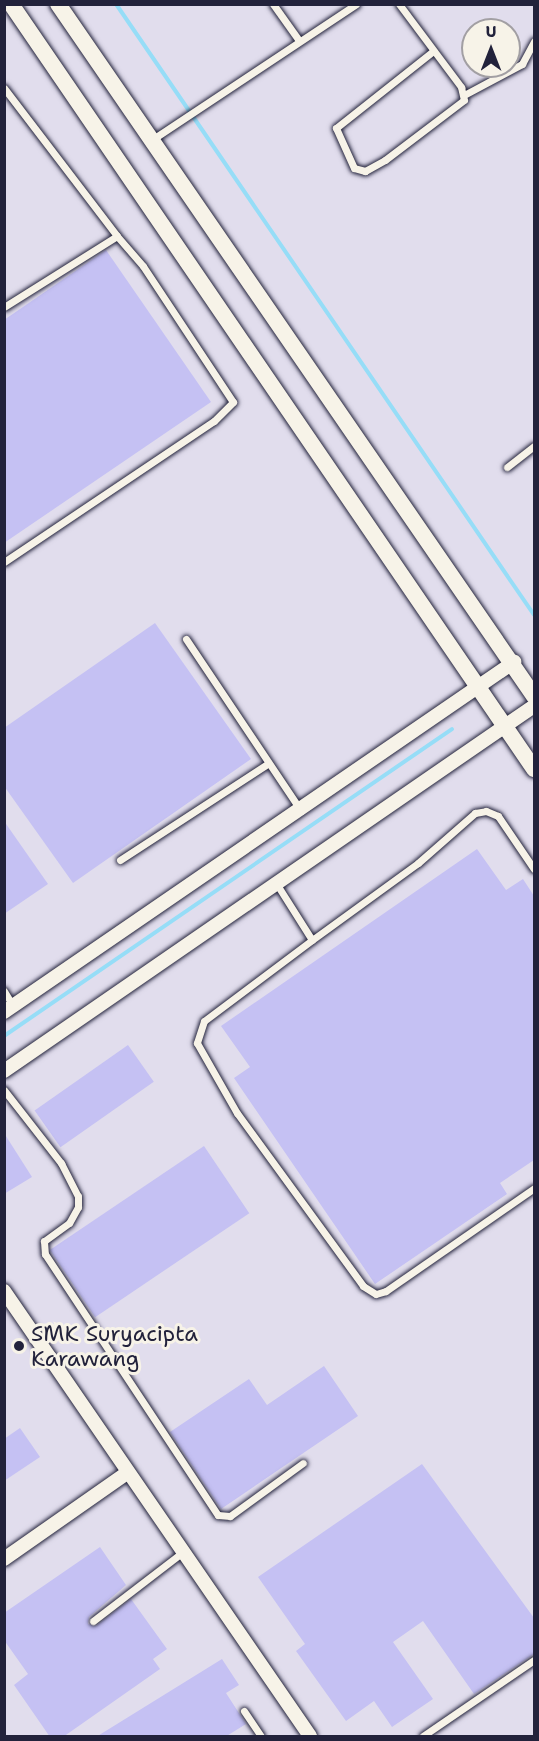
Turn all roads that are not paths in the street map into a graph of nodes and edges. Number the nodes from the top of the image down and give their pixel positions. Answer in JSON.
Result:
{"nodes":[{"id":1,"x":11,"y":4,"type":"edge"},
{"id":2,"x":58,"y":4,"type":"edge"},
{"id":3,"x":273,"y":4,"type":"edge"},
{"id":4,"x":356,"y":4,"type":"edge"},
{"id":5,"x":399,"y":4,"type":"edge"},
{"id":6,"x":298,"y":39,"type":"junction"},
{"id":7,"x":534,"y":41,"type":"edge"},
{"id":8,"x":432,"y":52,"type":"junction"},
{"id":9,"x":4,"y":88,"type":"edge"},
{"id":10,"x":464,"y":95,"type":"junction"},
{"id":11,"x":151,"y":141,"type":"junction"},
{"id":12,"x":117,"y":236,"type":"junction"},
{"id":13,"x":4,"y":307,"type":"edge"},
{"id":14,"x":534,"y":446,"type":"edge"},
{"id":15,"x":507,"y":467,"type":"dead end"},
{"id":16,"x":4,"y":562,"type":"edge"},
{"id":17,"x":186,"y":639,"type":"dead end"},
{"id":18,"x":514,"y":662,"type":"junction"},
{"id":19,"x":477,"y":686,"type":"junction"},
{"id":20,"x":534,"y":696,"type":"edge"},
{"id":21,"x":534,"y":706,"type":"edge"},
{"id":22,"x":504,"y":729,"type":"junction"},
{"id":23,"x":266,"y":765,"type":"junction"},
{"id":24,"x":534,"y":769,"type":"edge"},
{"id":25,"x":301,"y":811,"type":"junction"},
{"id":26,"x":120,"y":860,"type":"dead end"},
{"id":27,"x":534,"y":869,"type":"edge"},
{"id":28,"x":276,"y":883,"type":"junction"},
{"id":29,"x":312,"y":940,"type":"junction"},
{"id":30,"x":4,"y":991,"type":"edge"},
{"id":31,"x":9,"y":1009,"type":"edge"},
{"id":32,"x":4,"y":1071,"type":"edge"},
{"id":33,"x":4,"y":1090,"type":"edge"},
{"id":34,"x":534,"y":1188,"type":"edge"},
{"id":35,"x":4,"y":1291,"type":"edge"},
{"id":36,"x":303,"y":1463,"type":"dead end"},
{"id":37,"x":127,"y":1473,"type":"junction"},
{"id":38,"x":183,"y":1552,"type":"junction"},
{"id":39,"x":4,"y":1559,"type":"edge"},
{"id":40,"x":93,"y":1621,"type":"dead end"},
{"id":41,"x":534,"y":1660,"type":"edge"},
{"id":42,"x":244,"y":1711,"type":"dead end"},
{"id":43,"x":261,"y":1737,"type":"edge"},
{"id":44,"x":310,"y":1737,"type":"edge"},
{"id":45,"x":423,"y":1737,"type":"edge"}],
"edges":[{"from":1,"to":19,"type":"street"},
{"from":2,"to":11,"type":"street"},
{"from":3,"to":6,"type":"lane"},
{"from":4,"to":6,"type":"lane"},
{"from":5,"to":8,"type":"lane"},
{"from":6,"to":11,"type":"lane"},
{"from":7,"to":10,"type":"lane"},
{"from":8,"to":10,"type":"lane"},
{"from":8,"to":10,"type":"lane"},
{"from":9,"to":12,"type":"lane"},
{"from":11,"to":18,"type":"street"},
{"from":12,"to":13,"type":"lane"},
{"from":12,"to":16,"type":"lane"},
{"from":14,"to":15,"type":"lane"},
{"from":17,"to":23,"type":"lane"},
{"from":18,"to":19,"type":"street"},
{"from":18,"to":20,"type":"street"},
{"from":19,"to":22,"type":"street"},
{"from":19,"to":25,"type":"street"},
{"from":21,"to":22,"type":"street"},
{"from":22,"to":24,"type":"street"},
{"from":22,"to":28,"type":"street"},
{"from":23,"to":25,"type":"lane"},
{"from":23,"to":26,"type":"lane"},
{"from":25,"to":31,"type":"street"},
{"from":27,"to":29,"type":"lane"},
{"from":28,"to":29,"type":"lane"},
{"from":28,"to":32,"type":"street"},
{"from":29,"to":34,"type":"lane"},
{"from":30,"to":31,"type":"lane"},
{"from":33,"to":36,"type":"lane"},
{"from":35,"to":37,"type":"street"},
{"from":37,"to":38,"type":"street"},
{"from":37,"to":39,"type":"street"},
{"from":38,"to":40,"type":"lane"},
{"from":38,"to":44,"type":"street"},
{"from":41,"to":45,"type":"lane"},
{"from":42,"to":43,"type":"lane"}]}
